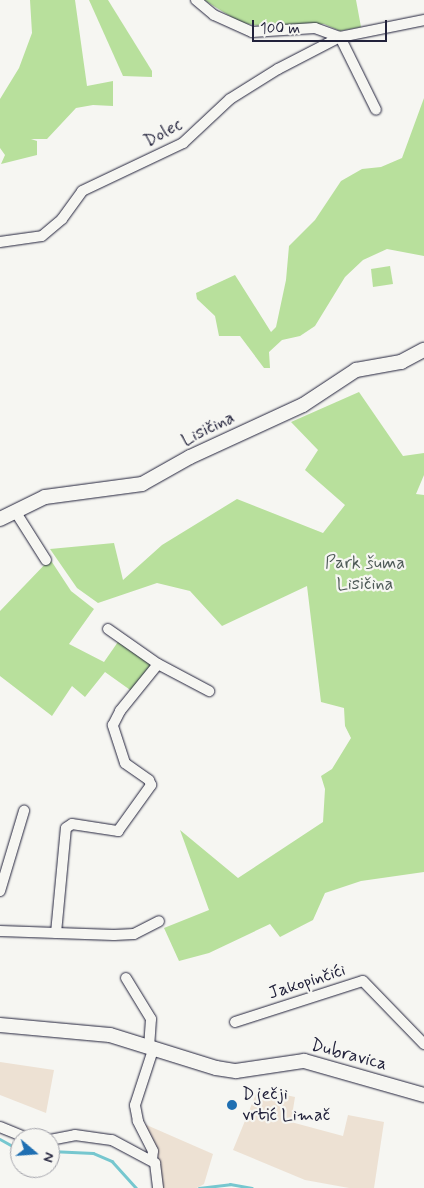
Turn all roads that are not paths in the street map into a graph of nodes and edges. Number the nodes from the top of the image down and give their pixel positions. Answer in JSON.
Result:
{"nodes":[{"id":1,"x":196,"y":0,"type":"edge"},
{"id":2,"x":424,"y":20,"type":"edge"},
{"id":3,"x":340,"y":37,"type":"junction"},
{"id":4,"x":376,"y":110,"type":"dead end"},
{"id":5,"x":0,"y":242,"type":"edge"},
{"id":6,"x":424,"y":350,"type":"edge"},
{"id":7,"x":15,"y":512,"type":"junction"},
{"id":8,"x":0,"y":519,"type":"edge"},
{"id":9,"x":46,"y":560,"type":"dead end"},
{"id":10,"x":108,"y":629,"type":"dead end"},
{"id":11,"x":158,"y":664,"type":"junction"},
{"id":12,"x":209,"y":691,"type":"dead end"},
{"id":13,"x":24,"y":812,"type":"dead end"},
{"id":14,"x":0,"y":891,"type":"edge"},
{"id":15,"x":159,"y":921,"type":"dead end"},
{"id":16,"x":0,"y":931,"type":"edge"},
{"id":17,"x":56,"y":933,"type":"junction"},
{"id":18,"x":126,"y":978,"type":"dead end"},
{"id":19,"x":235,"y":1022,"type":"dead end"},
{"id":20,"x":0,"y":1025,"type":"edge"},
{"id":21,"x":424,"y":1044,"type":"edge"},
{"id":22,"x":151,"y":1046,"type":"junction"},
{"id":23,"x":424,"y":1095,"type":"edge"},
{"id":24,"x":60,"y":1139,"type":"edge"},
{"id":25,"x":152,"y":1160,"type":"junction"},
{"id":26,"x":158,"y":1188,"type":"edge"}],
"edges":[{"from":1,"to":3,"type":"street"},
{"from":2,"to":3,"type":"street","name":"Dolec"},
{"from":3,"to":4,"type":"street"},
{"from":3,"to":5,"type":"street","name":"Dolec"},
{"from":6,"to":7,"type":"street","name":"Lisičina"},
{"from":7,"to":8,"type":"street","name":"Lisičina"},
{"from":7,"to":9,"type":"street"},
{"from":10,"to":11,"type":"street"},
{"from":11,"to":12,"type":"street"},
{"from":11,"to":17,"type":"street"},
{"from":13,"to":14,"type":"street"},
{"from":15,"to":17,"type":"street"},
{"from":16,"to":17,"type":"street"},
{"from":18,"to":22,"type":"street"},
{"from":19,"to":21,"type":"street","name":"Jakopinčići"},
{"from":20,"to":22,"type":"street","name":"Dubravica"},
{"from":22,"to":23,"type":"street","name":"Dubravica"},
{"from":22,"to":25,"type":"street"},
{"from":24,"to":25,"type":"street"},
{"from":25,"to":26,"type":"street"}]}
